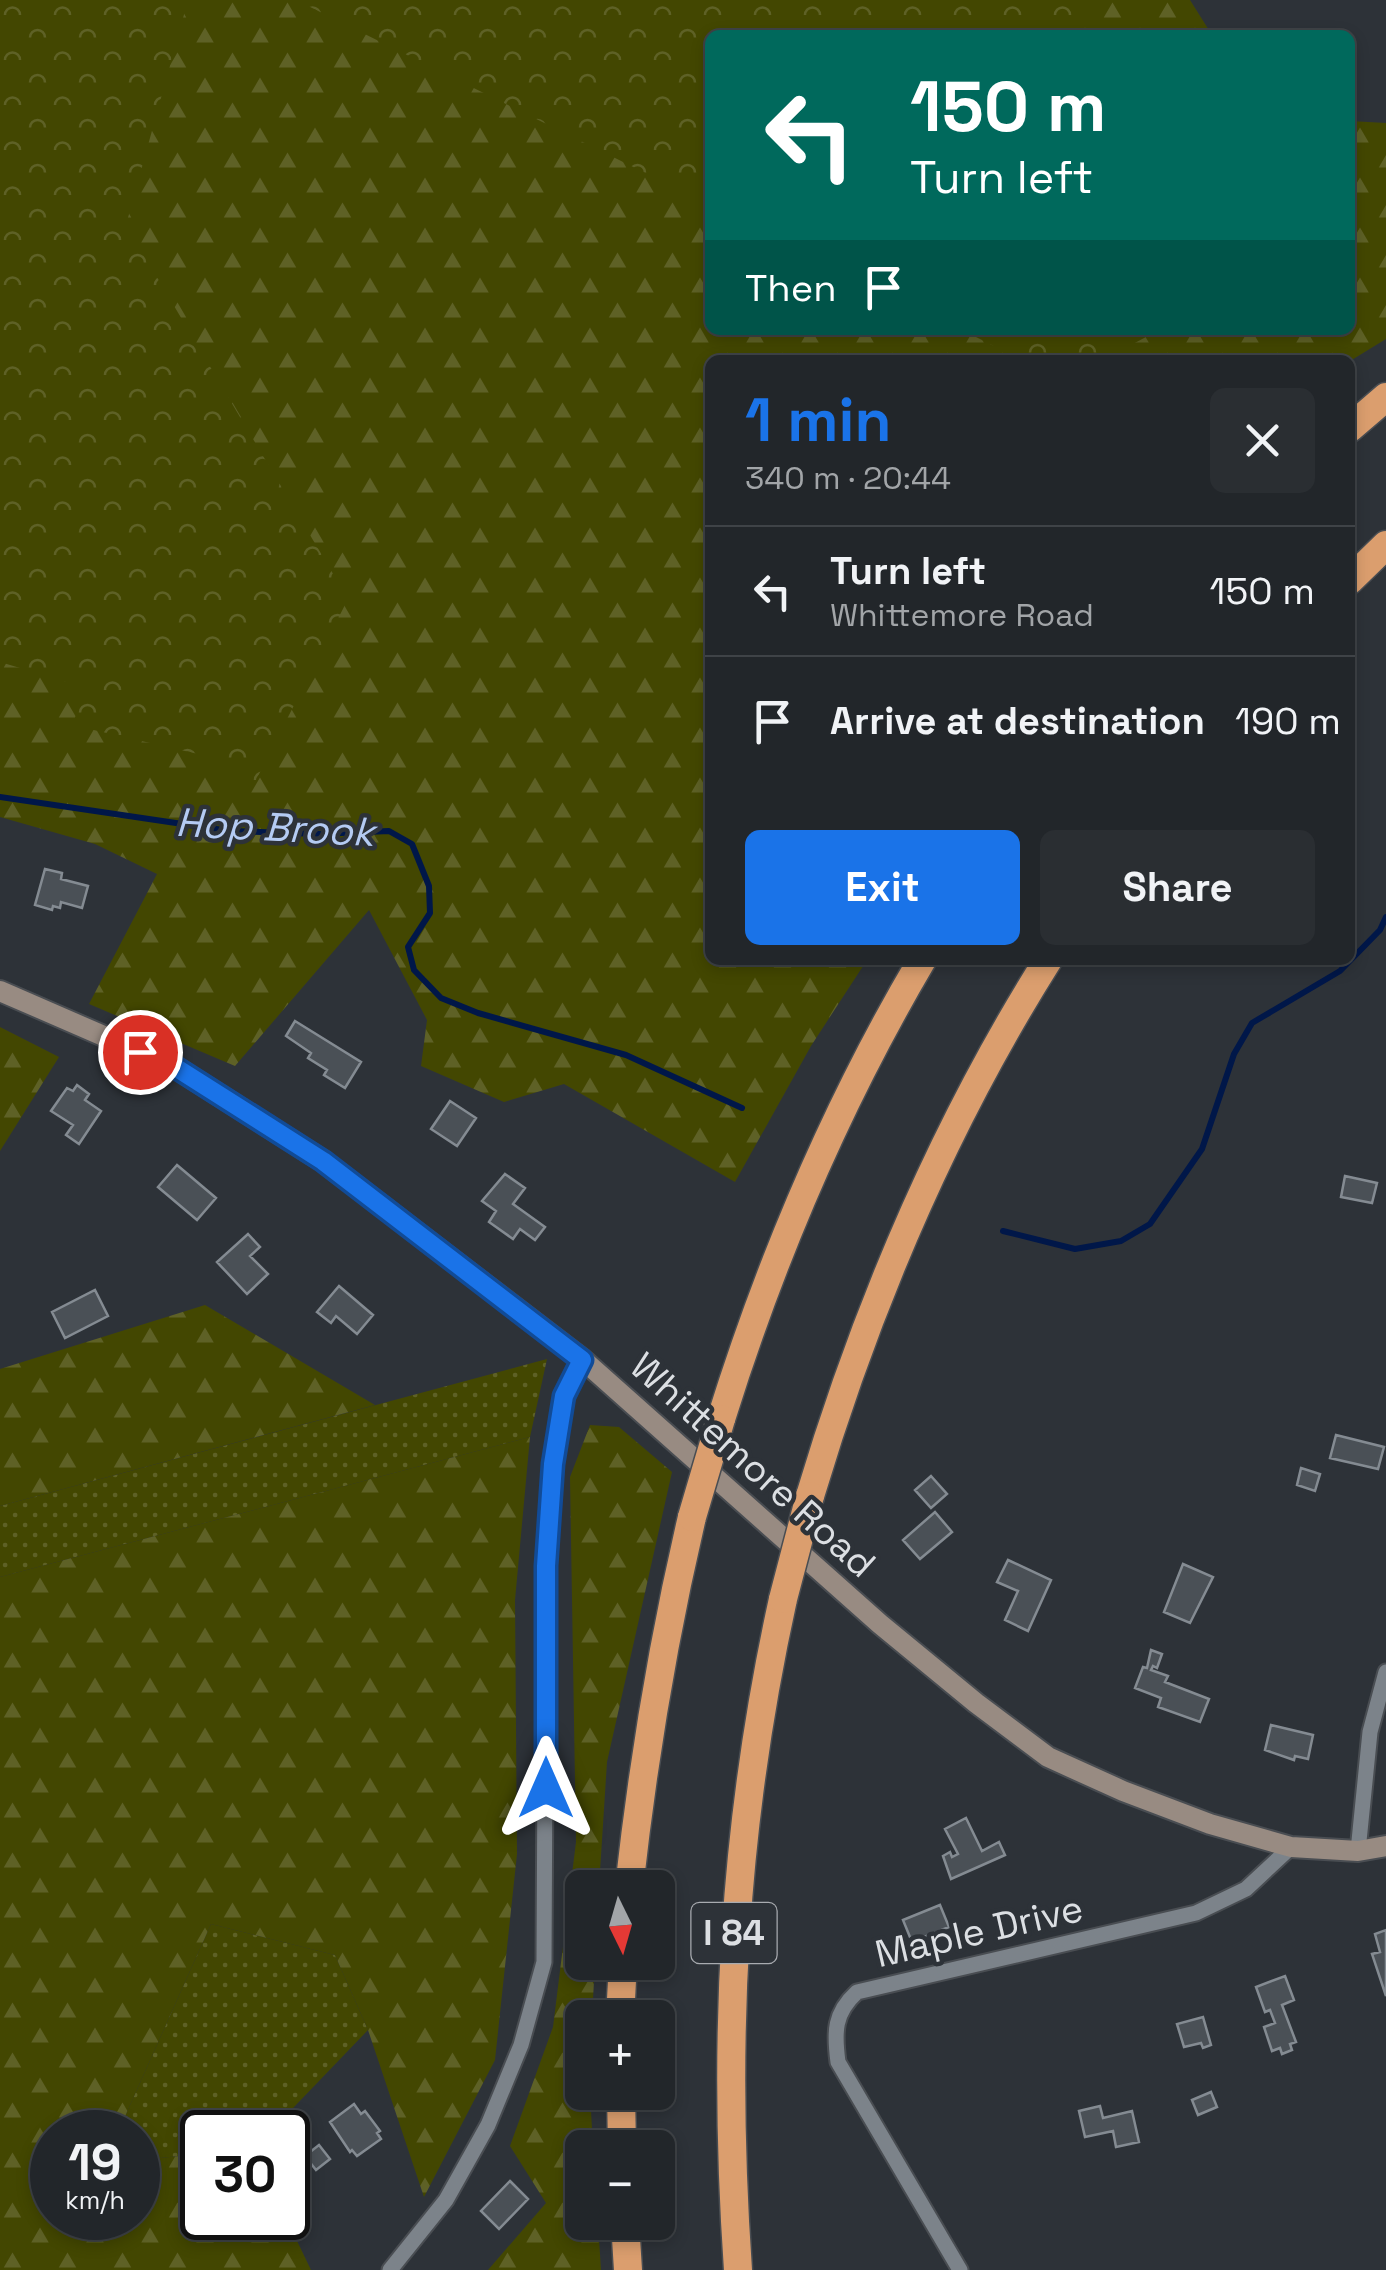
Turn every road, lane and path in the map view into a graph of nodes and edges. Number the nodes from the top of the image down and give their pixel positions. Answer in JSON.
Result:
{"nodes":[{"id":1,"x":1386,"y":396,"type":"edge"},
{"id":2,"x":1355,"y":424,"type":"edge"},
{"id":3,"x":1386,"y":544,"type":"edge"},
{"id":4,"x":1355,"y":575,"type":"edge"},
{"id":5,"x":919,"y":965,"type":"edge"},
{"id":6,"x":1045,"y":965,"type":"edge"},
{"id":7,"x":0,"y":991,"type":"edge"},
{"id":8,"x":582,"y":1360,"type":"junction"},
{"id":9,"x":1386,"y":1672,"type":"edge"},
{"id":10,"x":1386,"y":1846,"type":"edge"},
{"id":11,"x":1291,"y":1848,"type":"junction"},
{"id":12,"x":1358,"y":1850,"type":"junction"},
{"id":13,"x":631,"y":1870,"type":"edge"},
{"id":14,"x":626,"y":2240,"type":"edge"},
{"id":15,"x":390,"y":2270,"type":"edge"},
{"id":16,"x":628,"y":2270,"type":"edge"},
{"id":17,"x":738,"y":2270,"type":"edge"},
{"id":18,"x":960,"y":2270,"type":"edge"}],
"edges":[{"from":1,"to":2,"type":"highway"},
{"from":3,"to":4,"type":"highway"},
{"from":5,"to":13,"type":"highway","bridge":true},
{"from":6,"to":17,"type":"highway","number":"I 84","bridge":true},
{"from":7,"to":8,"type":"main road","name":"Whittemore Road"},
{"from":8,"to":11,"type":"main road","name":"Whittemore Road"},
{"from":8,"to":15,"type":"street"},
{"from":9,"to":12,"type":"street"},
{"from":10,"to":12,"type":"main road","name":"Whittemore Road"},
{"from":11,"to":12,"type":"main road","name":"Whittemore Road"},
{"from":11,"to":18,"type":"street","name":"Maple Drive"},
{"from":14,"to":16,"type":"highway"}]}
